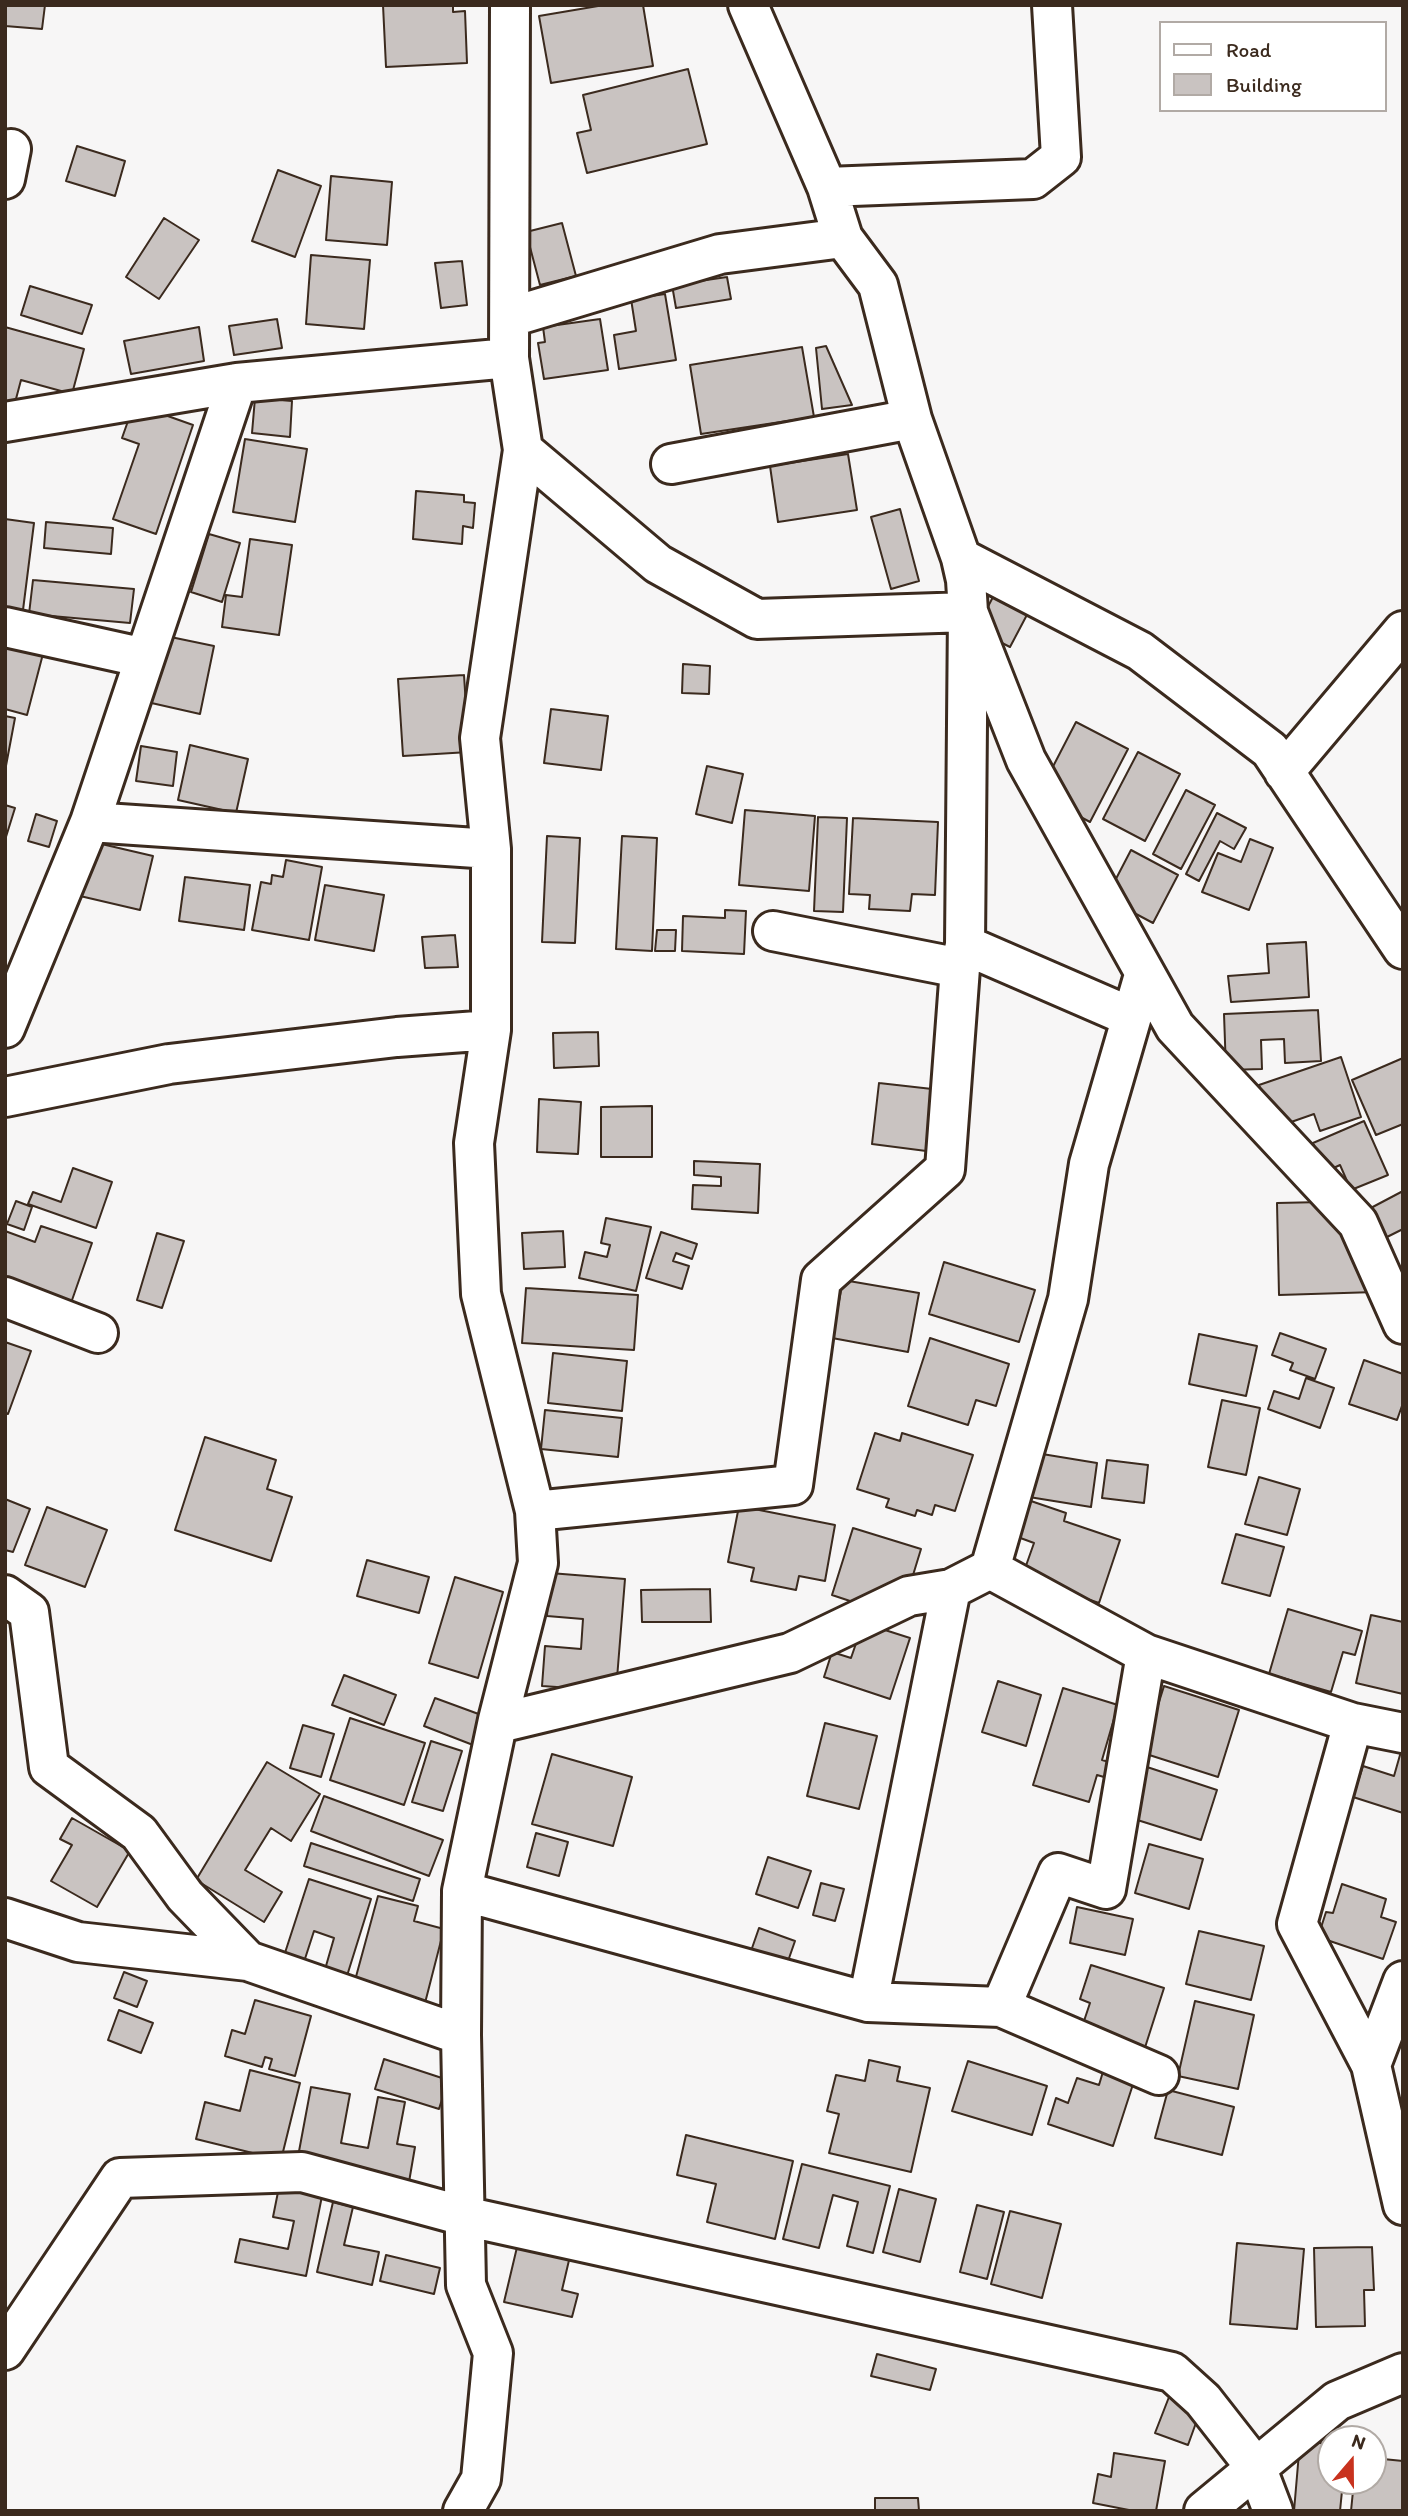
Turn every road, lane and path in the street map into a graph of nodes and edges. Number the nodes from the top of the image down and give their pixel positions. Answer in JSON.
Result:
{"nodes":[{"id":1,"x":510,"y":5,"type":"edge"},
{"id":2,"x":748,"y":5,"type":"edge"},
{"id":3,"x":1052,"y":5,"type":"edge"},
{"id":4,"x":827,"y":187,"type":"junction"},
{"id":5,"x":843,"y":238,"type":"junction"},
{"id":6,"x":511,"y":317,"type":"junction"},
{"id":7,"x":509,"y":359,"type":"junction"},
{"id":8,"x":237,"y":383,"type":"junction"},
{"id":9,"x":912,"y":419,"type":"junction"},
{"id":10,"x":5,"y":422,"type":"edge"},
{"id":11,"x":523,"y":450,"type":"junction"},
{"id":12,"x":671,"y":464,"type":"dead end"},
{"id":13,"x":961,"y":558,"type":"junction"},
{"id":14,"x":968,"y":612,"type":"junction"},
{"id":15,"x":5,"y":627,"type":"edge"},
{"id":16,"x":1403,"y":631,"type":"edge"},
{"id":17,"x":145,"y":658,"type":"junction"},
{"id":18,"x":1284,"y":772,"type":"junction"},
{"id":19,"x":90,"y":822,"type":"junction"},
{"id":20,"x":491,"y":849,"type":"junction"},
{"id":21,"x":773,"y":931,"type":"dead end"},
{"id":22,"x":1403,"y":949,"type":"edge"},
{"id":23,"x":963,"y":956,"type":"junction"},
{"id":24,"x":1144,"y":975,"type":"junction"},
{"id":25,"x":1131,"y":1017,"type":"junction"},
{"id":26,"x":5,"y":1028,"type":"edge"},
{"id":27,"x":491,"y":1030,"type":"junction"},
{"id":28,"x":5,"y":1097,"type":"edge"},
{"id":29,"x":5,"y":1297,"type":"edge"},
{"id":30,"x":1403,"y":1324,"type":"edge"},
{"id":31,"x":98,"y":1333,"type":"dead end"},
{"id":32,"x":535,"y":1511,"type":"junction"},
{"id":33,"x":989,"y":1569,"type":"junction"},
{"id":34,"x":951,"y":1589,"type":"junction"},
{"id":35,"x":5,"y":1595,"type":"edge"},
{"id":36,"x":1146,"y":1654,"type":"junction"},
{"id":37,"x":498,"y":1720,"type":"junction"},
{"id":38,"x":1353,"y":1723,"type":"junction"},
{"id":39,"x":1403,"y":1733,"type":"edge"},
{"id":40,"x":462,"y":1891,"type":"junction"},
{"id":41,"x":5,"y":1918,"type":"edge"},
{"id":42,"x":248,"y":1961,"type":"junction"},
{"id":43,"x":1403,"y":1980,"type":"edge"},
{"id":44,"x":868,"y":2001,"type":"junction"},
{"id":45,"x":1001,"y":2007,"type":"junction"},
{"id":46,"x":461,"y":2035,"type":"junction"},
{"id":47,"x":1371,"y":2065,"type":"junction"},
{"id":48,"x":1159,"y":2075,"type":"dead end"},
{"id":49,"x":1403,"y":2205,"type":"edge"},
{"id":50,"x":464,"y":2216,"type":"junction"},
{"id":51,"x":5,"y":2350,"type":"edge"},
{"id":52,"x":1403,"y":2373,"type":"edge"},
{"id":53,"x":1257,"y":2469,"type":"junction"},
{"id":54,"x":472,"y":2495,"type":"edge"},
{"id":55,"x":445,"y":2511,"type":"edge"},
{"id":56,"x":500,"y":2511,"type":"edge"},
{"id":57,"x":1204,"y":2511,"type":"edge"},
{"id":58,"x":1273,"y":2511,"type":"edge"}],
"edges":[{"from":1,"to":6,"type":"street"},
{"from":2,"to":4,"type":"street"},
{"from":3,"to":4,"type":"street"},
{"from":4,"to":5,"type":"street"},
{"from":5,"to":6,"type":"street"},
{"from":5,"to":9,"type":"street"},
{"from":6,"to":7,"type":"street"},
{"from":7,"to":8,"type":"street"},
{"from":7,"to":11,"type":"street"},
{"from":8,"to":10,"type":"street"},
{"from":8,"to":17,"type":"street"},
{"from":9,"to":12,"type":"street"},
{"from":9,"to":13,"type":"street"},
{"from":11,"to":14,"type":"street"},
{"from":11,"to":20,"type":"street"},
{"from":13,"to":14,"type":"street"},
{"from":13,"to":18,"type":"street"},
{"from":14,"to":23,"type":"street"},
{"from":14,"to":24,"type":"street"},
{"from":15,"to":17,"type":"street"},
{"from":16,"to":18,"type":"street"},
{"from":17,"to":19,"type":"street"},
{"from":18,"to":22,"type":"street"},
{"from":19,"to":20,"type":"street"},
{"from":19,"to":26,"type":"street"},
{"from":20,"to":27,"type":"street"},
{"from":21,"to":23,"type":"street"},
{"from":23,"to":25,"type":"street"},
{"from":23,"to":32,"type":"street"},
{"from":24,"to":25,"type":"street"},
{"from":24,"to":30,"type":"street"},
{"from":25,"to":33,"type":"street"},
{"from":27,"to":28,"type":"street"},
{"from":27,"to":32,"type":"street"},
{"from":29,"to":31,"type":"street"},
{"from":32,"to":37,"type":"street"},
{"from":33,"to":34,"type":"street"},
{"from":33,"to":36,"type":"street"},
{"from":34,"to":37,"type":"street"},
{"from":34,"to":44,"type":"street"},
{"from":35,"to":42,"type":"street"},
{"from":36,"to":38,"type":"street"},
{"from":36,"to":45,"type":"street"},
{"from":37,"to":40,"type":"street"},
{"from":38,"to":39,"type":"street"},
{"from":38,"to":47,"type":"street"},
{"from":40,"to":44,"type":"street"},
{"from":40,"to":46,"type":"street"},
{"from":41,"to":42,"type":"street"},
{"from":42,"to":46,"type":"street"},
{"from":43,"to":47,"type":"street"},
{"from":44,"to":45,"type":"street"},
{"from":45,"to":48,"type":"street"},
{"from":46,"to":50,"type":"street"},
{"from":47,"to":49,"type":"street"},
{"from":50,"to":51,"type":"street"},
{"from":50,"to":53,"type":"street"},
{"from":50,"to":54,"type":"street"},
{"from":52,"to":53,"type":"street"},
{"from":53,"to":57,"type":"street"},
{"from":53,"to":58,"type":"street"},
{"from":54,"to":55,"type":"street"},
{"from":54,"to":56,"type":"street"}]}
